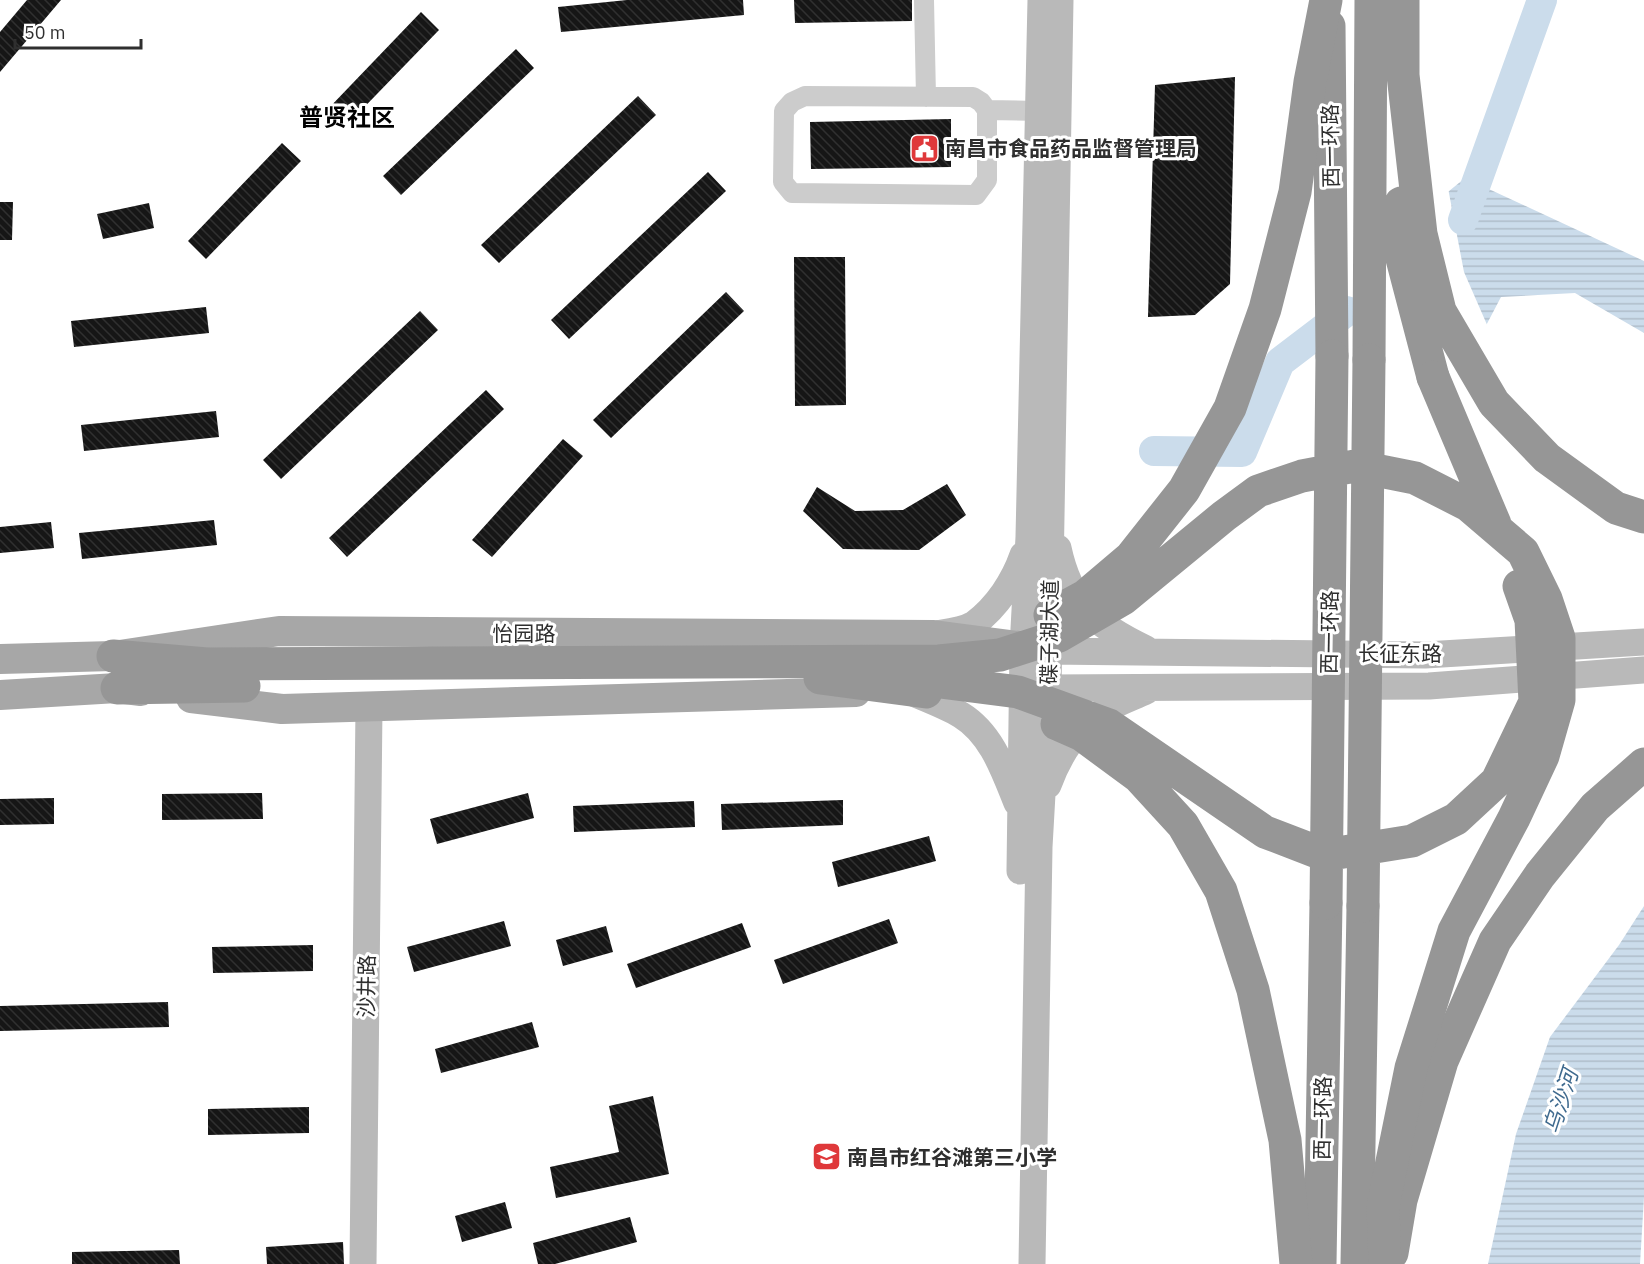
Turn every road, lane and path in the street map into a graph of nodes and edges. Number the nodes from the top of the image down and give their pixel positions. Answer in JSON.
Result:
{"nodes":[{"id":1,"x":924,"y":0,"type":"edge"},
{"id":2,"x":1041,"y":0,"type":"edge"},
{"id":3,"x":1060,"y":0,"type":"edge"},
{"id":4,"x":1327,"y":0,"type":"edge"},
{"id":5,"x":1371,"y":0,"type":"edge"},
{"id":6,"x":1403,"y":0,"type":"edge"},
{"id":7,"x":1403,"y":75,"type":"junction"},
{"id":8,"x":926,"y":97,"type":"junction"},
{"id":9,"x":987,"y":110,"type":"junction"},
{"id":10,"x":1039,"y":111,"type":"junction"},
{"id":11,"x":1051,"y":512,"type":"junction"},
{"id":12,"x":1644,"y":517,"type":"edge"},
{"id":13,"x":1029,"y":537,"type":"junction"},
{"id":14,"x":932,"y":635,"type":"junction"},
{"id":15,"x":1643,"y":642,"type":"edge"},
{"id":16,"x":1036,"y":649,"type":"junction"},
{"id":17,"x":1153,"y":652,"type":"junction"},
{"id":18,"x":112,"y":656,"type":"junction"},
{"id":19,"x":0,"y":659,"type":"edge"},
{"id":20,"x":828,"y":669,"type":"junction"},
{"id":21,"x":1643,"y":670,"type":"edge"},
{"id":22,"x":117,"y":688,"type":"junction"},
{"id":23,"x":1036,"y":688,"type":"junction"},
{"id":24,"x":1153,"y":688,"type":"junction"},
{"id":25,"x":906,"y":690,"type":"junction"},
{"id":26,"x":0,"y":695,"type":"edge"},
{"id":27,"x":369,"y":707,"type":"junction"},
{"id":28,"x":1644,"y":764,"type":"edge"},
{"id":29,"x":1032,"y":807,"type":"junction"},
{"id":30,"x":363,"y":1264,"type":"edge"},
{"id":31,"x":1014,"y":1264,"type":"edge"},
{"id":32,"x":1032,"y":1264,"type":"edge"},
{"id":33,"x":1296,"y":1264,"type":"edge"},
{"id":34,"x":1320,"y":1264,"type":"edge"},
{"id":35,"x":1357,"y":1264,"type":"edge"},
{"id":36,"x":1385,"y":1264,"type":"edge"},
{"id":37,"x":1390,"y":1264,"type":"edge"}],
"edges":[{"from":1,"to":8,"type":"street"},
{"from":2,"to":10,"type":"main road","name":"碟子湖大道"},
{"from":3,"to":11,"type":"main road","name":"碟子湖大道"},
{"from":4,"to":20,"type":"highway","bridge":true},
{"from":4,"to":34,"type":"highway","name":"西一环路","bridge":true},
{"from":5,"to":35,"type":"highway","name":"西一环路","bridge":true},
{"from":6,"to":7,"type":"highway"},
{"from":7,"to":12,"type":"highway"},
{"from":7,"to":20,"type":"highway","bridge":true},
{"from":8,"to":9,"type":"street"},
{"from":8,"to":9,"type":"street"},
{"from":9,"to":10,"type":"street"},
{"from":10,"to":13,"type":"main road","name":"碟子湖大道"},
{"from":11,"to":16,"type":"main road","name":"碟子湖大道"},
{"from":11,"to":17,"type":"main road"},
{"from":13,"to":14,"type":"main road"},
{"from":13,"to":16,"type":"main road","name":"碟子湖大道"},
{"from":14,"to":16,"type":"main road","name":"怡园路"},
{"from":14,"to":18,"type":"main road","name":"怡园路"},
{"from":15,"to":17,"type":"main road","name":"长征东路"},
{"from":16,"to":17,"type":"main road","name":"长征东路"},
{"from":16,"to":23,"type":"main road","name":"碟子湖大道"},
{"from":18,"to":19,"type":"main road","name":"怡园路"},
{"from":18,"to":20,"type":"highway","bridge":true},
{"from":20,"to":22,"type":"highway","bridge":true},
{"from":20,"to":33,"type":"highway","bridge":true},
{"from":20,"to":36,"type":"highway","bridge":true},
{"from":21,"to":24,"type":"main road","name":"长征东路"},
{"from":22,"to":26,"type":"main road"},
{"from":22,"to":27,"type":"main road"},
{"from":23,"to":24,"type":"main road","name":"长征东路"},
{"from":23,"to":25,"type":"main road"},
{"from":23,"to":29,"type":"main road","name":"碟子湖大道"},
{"from":24,"to":29,"type":"main road"},
{"from":25,"to":27,"type":"main road"},
{"from":25,"to":29,"type":"main road"},
{"from":27,"to":30,"type":"main road","name":"沙井路"},
{"from":28,"to":37,"type":"highway"},
{"from":29,"to":31,"type":"main road","name":"碟子湖大道"},
{"from":29,"to":32,"type":"main road","name":"碟子湖大道"}]}
